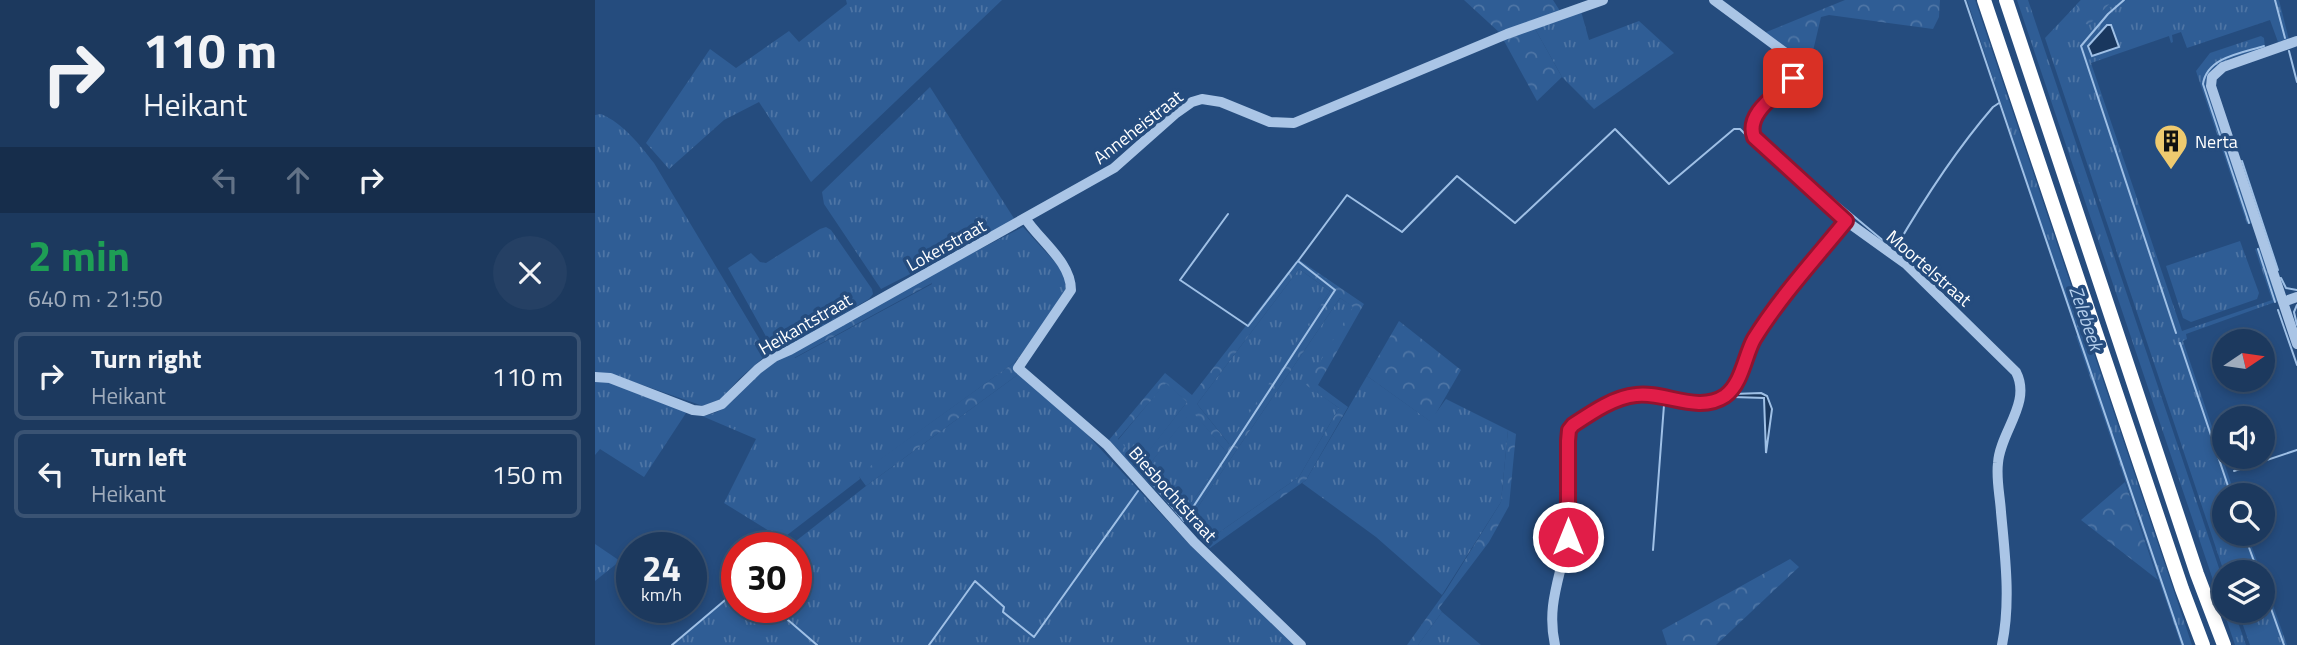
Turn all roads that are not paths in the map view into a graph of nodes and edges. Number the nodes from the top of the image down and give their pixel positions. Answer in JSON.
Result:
{"nodes":[{"id":1,"x":1603,"y":0,"type":"edge"},
{"id":2,"x":1714,"y":0,"type":"edge"},
{"id":3,"x":1984,"y":0,"type":"edge"},
{"id":4,"x":2006,"y":0,"type":"edge"},
{"id":5,"x":2297,"y":41,"type":"edge"},
{"id":6,"x":1025,"y":218,"type":"junction"},
{"id":7,"x":1846,"y":221,"type":"junction"},
{"id":8,"x":882,"y":297,"type":"joint"},
{"id":9,"x":2297,"y":298,"type":"edge"},
{"id":10,"x":2283,"y":302,"type":"junction"},
{"id":11,"x":2297,"y":344,"type":"edge"},
{"id":12,"x":595,"y":377,"type":"edge"},
{"id":13,"x":1301,"y":645,"type":"edge"},
{"id":14,"x":1555,"y":645,"type":"edge"},
{"id":15,"x":2002,"y":645,"type":"edge"},
{"id":16,"x":2203,"y":645,"type":"edge"},
{"id":17,"x":2224,"y":645,"type":"edge"}],
"edges":[{"from":1,"to":6,"type":"street","name":"Anneheistraat"},
{"from":2,"to":7,"type":"street","name":"Moortelstraat"},
{"from":3,"to":16,"type":"highway"},
{"from":4,"to":17,"type":"highway"},
{"from":5,"to":10,"type":"street"},
{"from":6,"to":8,"type":"street","name":"Lokerstraat"},
{"from":6,"to":13,"type":"street","name":"Biesbochtstraat"},
{"from":7,"to":14,"type":"street"},
{"from":7,"to":15,"type":"street","name":"Moortelstraat"},
{"from":8,"to":12,"type":"street","name":"Heikantstraat"},
{"from":9,"to":10,"type":"street"},
{"from":10,"to":11,"type":"street"}]}
